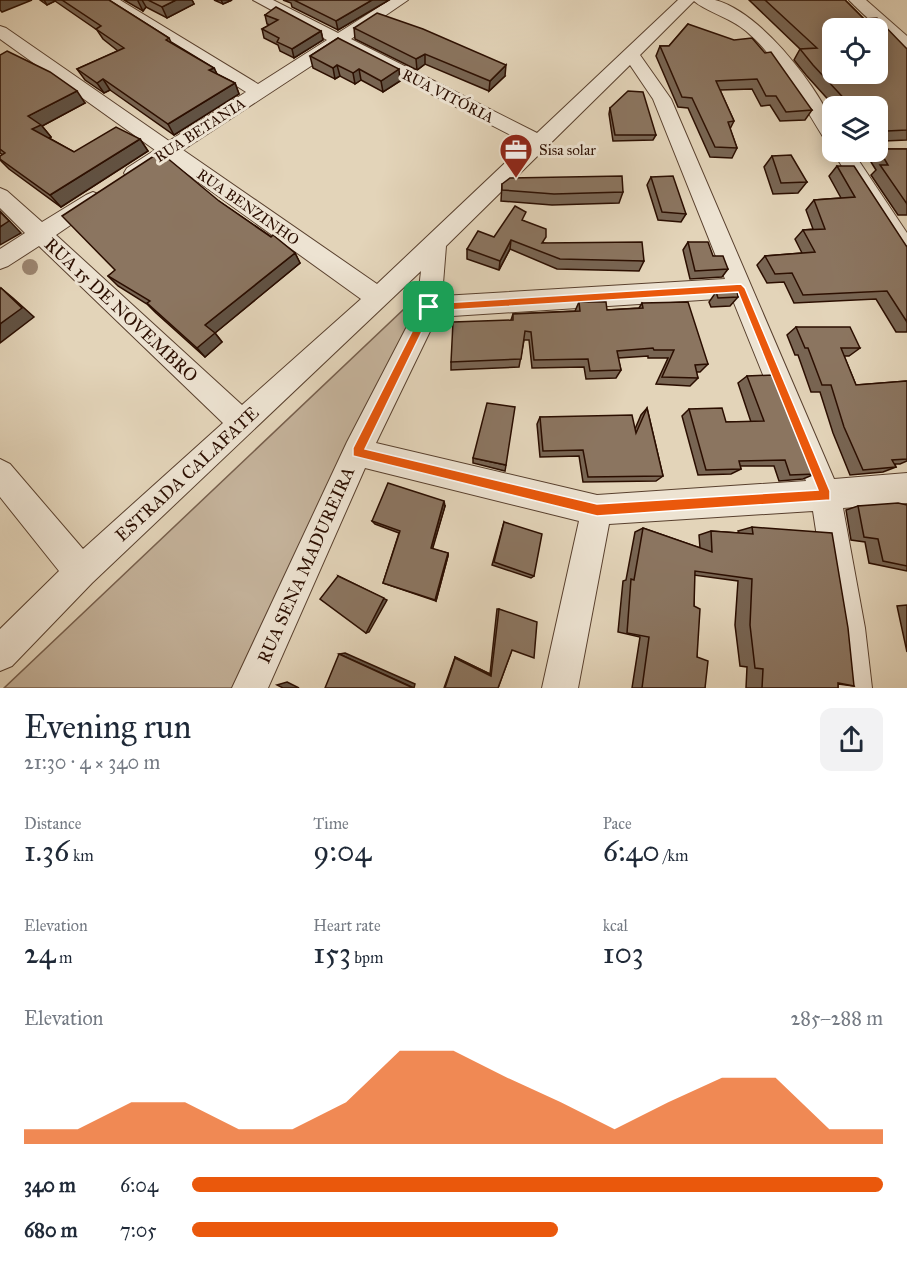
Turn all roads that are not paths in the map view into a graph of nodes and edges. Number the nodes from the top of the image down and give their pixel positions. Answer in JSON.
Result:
{"nodes":[{"id":1,"x":109,"y":0,"type":"edge"},
{"id":2,"x":261,"y":0,"type":"edge"},
{"id":3,"x":400,"y":0,"type":"edge"},
{"id":4,"x":687,"y":0,"type":"edge"},
{"id":5,"x":700,"y":0,"type":"edge"},
{"id":6,"x":857,"y":0,"type":"edge"},
{"id":7,"x":0,"y":31,"type":"edge"},
{"id":8,"x":340,"y":40,"type":"junction"},
{"id":9,"x":907,"y":46,"type":"edge"},
{"id":10,"x":631,"y":54,"type":"junction"},
{"id":11,"x":259,"y":92,"type":"junction"},
{"id":12,"x":822,"y":120,"type":"edge"},
{"id":13,"x":540,"y":142,"type":"junction"},
{"id":14,"x":168,"y":151,"type":"junction"},
{"id":15,"x":850,"y":162,"type":"edge"},
{"id":16,"x":0,"y":196,"type":"edge"},
{"id":17,"x":40,"y":235,"type":"junction"},
{"id":18,"x":435,"y":243,"type":"junction"},
{"id":19,"x":907,"y":250,"type":"edge"},
{"id":20,"x":0,"y":260,"type":"edge"},
{"id":21,"x":741,"y":288,"type":"junction"},
{"id":22,"x":378,"y":298,"type":"junction"},
{"id":23,"x":429,"y":307,"type":"junction"},
{"id":24,"x":242,"y":423,"type":"junction"},
{"id":25,"x":357,"y":452,"type":"junction"},
{"id":26,"x":0,"y":474,"type":"edge"},
{"id":27,"x":907,"y":488,"type":"edge"},
{"id":28,"x":826,"y":495,"type":"junction"},
{"id":29,"x":597,"y":510,"type":"junction"},
{"id":30,"x":81,"y":572,"type":"junction"},
{"id":31,"x":0,"y":654,"type":"edge"},
{"id":32,"x":250,"y":688,"type":"edge"},
{"id":33,"x":560,"y":688,"type":"edge"},
{"id":34,"x":854,"y":688,"type":"edge"}],
"edges":[{"from":1,"to":11,"type":"street"},
{"from":2,"to":8,"type":"street","name":"RUA VITÓRIA"},
{"from":3,"to":8,"type":"street","name":"RUA BETANIA"},
{"from":4,"to":10,"type":"street","name":"ESTRADA CALAFATE"},
{"from":5,"to":12,"type":"street"},
{"from":6,"to":9,"type":"street"},
{"from":7,"to":14,"type":"street","name":"RUA BENZINHO"},
{"from":8,"to":11,"type":"street","name":"RUA BETANIA"},
{"from":8,"to":13,"type":"street","name":"RUA VITÓRIA"},
{"from":10,"to":13,"type":"street","name":"ESTRADA CALAFATE"},
{"from":10,"to":21,"type":"street"},
{"from":11,"to":14,"type":"street","name":"RUA BETANIA"},
{"from":13,"to":18,"type":"street","name":"ESTRADA CALAFATE"},
{"from":14,"to":17,"type":"street","name":"RUA BETANIA"},
{"from":14,"to":22,"type":"street","name":"RUA BENZINHO"},
{"from":15,"to":19,"type":"street"},
{"from":16,"to":17,"type":"street","name":"RUA 15 DE NOVEMBRO"},
{"from":17,"to":20,"type":"street","name":"RUA BETANIA"},
{"from":17,"to":24,"type":"street","name":"RUA 15 DE NOVEMBRO"},
{"from":18,"to":22,"type":"street","name":"ESTRADA CALAFATE"},
{"from":18,"to":23,"type":"street","name":"RUA SENA MADUREIRA"},
{"from":21,"to":23,"type":"street"},
{"from":21,"to":28,"type":"street"},
{"from":22,"to":24,"type":"street","name":"ESTRADA CALAFATE"},
{"from":23,"to":25,"type":"street","name":"RUA SENA MADUREIRA"},
{"from":24,"to":30,"type":"street","name":"ESTRADA CALAFATE"},
{"from":25,"to":29,"type":"street"},
{"from":25,"to":32,"type":"street","name":"RUA SENA MADUREIRA"},
{"from":26,"to":30,"type":"street"},
{"from":27,"to":28,"type":"street"},
{"from":28,"to":29,"type":"street"},
{"from":28,"to":34,"type":"street"},
{"from":29,"to":33,"type":"street"},
{"from":30,"to":31,"type":"street","name":"ESTRADA CALAFATE"}]}
